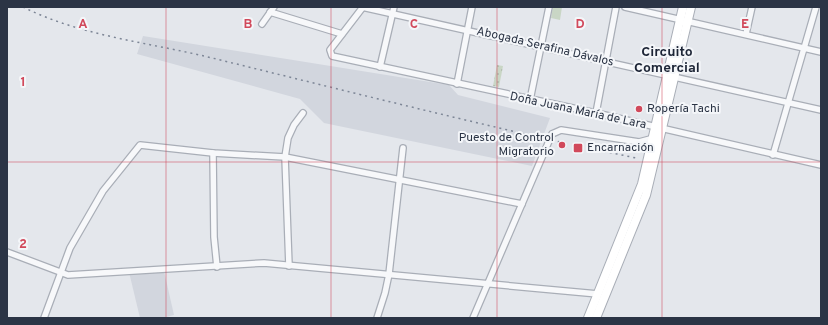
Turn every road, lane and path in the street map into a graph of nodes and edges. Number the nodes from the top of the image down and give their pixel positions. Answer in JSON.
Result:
{"nodes":[{"id":1,"x":363,"y":7,"type":"edge"},
{"id":2,"x":394,"y":7,"type":"edge"},
{"id":3,"x":472,"y":7,"type":"edge"},
{"id":4,"x":549,"y":7,"type":"edge"},
{"id":5,"x":616,"y":7,"type":"edge"},
{"id":6,"x":625,"y":7,"type":"edge"},
{"id":7,"x":683,"y":7,"type":"edge"},
{"id":8,"x":692,"y":7,"type":"edge"},
{"id":9,"x":752,"y":7,"type":"edge"},
{"id":10,"x":816,"y":7,"type":"edge"},
{"id":11,"x":272,"y":9,"type":"edge"},
{"id":12,"x":393,"y":13,"type":"junction"},
{"id":13,"x":684,"y":21,"type":"junction"},
{"id":14,"x":262,"y":24,"type":"dead end"},
{"id":15,"x":467,"y":30,"type":"junction"},
{"id":16,"x":342,"y":34,"type":"junction"},
{"id":17,"x":746,"y":34,"type":"junction"},
{"id":18,"x":540,"y":47,"type":"junction"},
{"id":19,"x":805,"y":48,"type":"junction"},
{"id":20,"x":821,"y":52,"type":"edge"},
{"id":21,"x":605,"y":61,"type":"junction"},
{"id":22,"x":380,"y":67,"type":"junction"},
{"id":23,"x":666,"y":75,"type":"junction"},
{"id":24,"x":675,"y":77,"type":"junction"},
{"id":25,"x":457,"y":84,"type":"junction"},
{"id":26,"x":530,"y":100,"type":"junction"},
{"id":27,"x":789,"y":102,"type":"junction"},
{"id":28,"x":821,"y":110,"type":"edge"},
{"id":29,"x":303,"y":113,"type":"dead end"},
{"id":30,"x":596,"y":113,"type":"junction"},
{"id":31,"x":660,"y":129,"type":"junction"},
{"id":32,"x":654,"y":138,"type":"junction"},
{"id":33,"x":403,"y":148,"type":"dead end"},
{"id":34,"x":213,"y":153,"type":"junction"},
{"id":35,"x":773,"y":155,"type":"junction"},
{"id":36,"x":285,"y":157,"type":"junction"},
{"id":37,"x":821,"y":165,"type":"edge"},
{"id":38,"x":399,"y":180,"type":"junction"},
{"id":39,"x":522,"y":204,"type":"junction"},
{"id":40,"x":7,"y":252,"type":"edge"},
{"id":41,"x":289,"y":266,"type":"junction"},
{"id":42,"x":217,"y":267,"type":"junction"},
{"id":43,"x":60,"y":272,"type":"junction"},
{"id":44,"x":389,"y":274,"type":"junction"},
{"id":45,"x":487,"y":284,"type":"junction"},
{"id":46,"x":598,"y":294,"type":"junction"},
{"id":47,"x":44,"y":318,"type":"edge"},
{"id":48,"x":377,"y":318,"type":"edge"},
{"id":49,"x":473,"y":318,"type":"edge"},
{"id":50,"x":588,"y":318,"type":"edge"},
{"id":51,"x":596,"y":318,"type":"edge"}],
"edges":[{"from":1,"to":12,"type":"street","name":"Abogada Serafina Dávalos"},
{"from":1,"to":16,"type":"street"},
{"from":2,"to":12,"type":"street"},
{"from":3,"to":15,"type":"street"},
{"from":4,"to":18,"type":"street"},
{"from":5,"to":21,"type":"street"},
{"from":6,"to":13,"type":"street"},
{"from":7,"to":13,"type":"main road"},
{"from":8,"to":13,"type":"main road"},
{"from":9,"to":17,"type":"street"},
{"from":10,"to":19,"type":"street"},
{"from":11,"to":14,"type":"street"},
{"from":11,"to":16,"type":"street"},
{"from":12,"to":15,"type":"street","name":"Abogada Serafina Dávalos"},
{"from":12,"to":22,"type":"street"},
{"from":13,"to":17,"type":"street"},
{"from":13,"to":23,"type":"main road"},
{"from":13,"to":24,"type":"main road"},
{"from":15,"to":18,"type":"street","name":"Abogada Serafina Dávalos"},
{"from":15,"to":25,"type":"street"},
{"from":16,"to":22,"type":"street","name":"Doña Juana María de Lara"},
{"from":17,"to":19,"type":"street"},
{"from":18,"to":21,"type":"street","name":"Abogada Serafina Dávalos"},
{"from":18,"to":26,"type":"street"},
{"from":19,"to":20,"type":"street"},
{"from":19,"to":27,"type":"street"},
{"from":21,"to":23,"type":"street","name":"Abogada Serafina Dávalos"},
{"from":21,"to":30,"type":"street"},
{"from":22,"to":25,"type":"street","name":"Doña Juana María de Lara"},
{"from":23,"to":24,"type":"street","name":"Abogada Serafina Dávalos"},
{"from":23,"to":31,"type":"main road"},
{"from":24,"to":27,"type":"street","name":"Abogada Serafina Dávalos"},
{"from":24,"to":31,"type":"main road"},
{"from":25,"to":26,"type":"street","name":"Doña Juana María de Lara"},
{"from":26,"to":30,"type":"street","name":"Doña Juana María de Lara"},
{"from":27,"to":28,"type":"street","name":"Abogada Serafina Dávalos"},
{"from":27,"to":35,"type":"street"},
{"from":29,"to":36,"type":"street"},
{"from":30,"to":31,"type":"street","name":"Doña Juana María de Lara"},
{"from":31,"to":32,"type":"main road"},
{"from":31,"to":35,"type":"street","name":"Doña Juana María de Lara"},
{"from":31,"to":51,"type":"main road"},
{"from":32,"to":39,"type":"street"},
{"from":32,"to":46,"type":"main road"},
{"from":33,"to":38,"type":"street"},
{"from":34,"to":36,"type":"street"},
{"from":34,"to":42,"type":"street"},
{"from":34,"to":43,"type":"street"},
{"from":35,"to":37,"type":"street","name":"Doña Juana María de Lara"},
{"from":36,"to":38,"type":"street"},
{"from":36,"to":41,"type":"street"},
{"from":38,"to":39,"type":"street"},
{"from":38,"to":44,"type":"street"},
{"from":39,"to":45,"type":"street"},
{"from":40,"to":43,"type":"street"},
{"from":41,"to":42,"type":"street"},
{"from":41,"to":44,"type":"street"},
{"from":42,"to":43,"type":"street"},
{"from":43,"to":47,"type":"street"},
{"from":44,"to":45,"type":"street"},
{"from":44,"to":48,"type":"street"},
{"from":45,"to":46,"type":"street"},
{"from":45,"to":49,"type":"street"},
{"from":46,"to":50,"type":"main road"}]}
